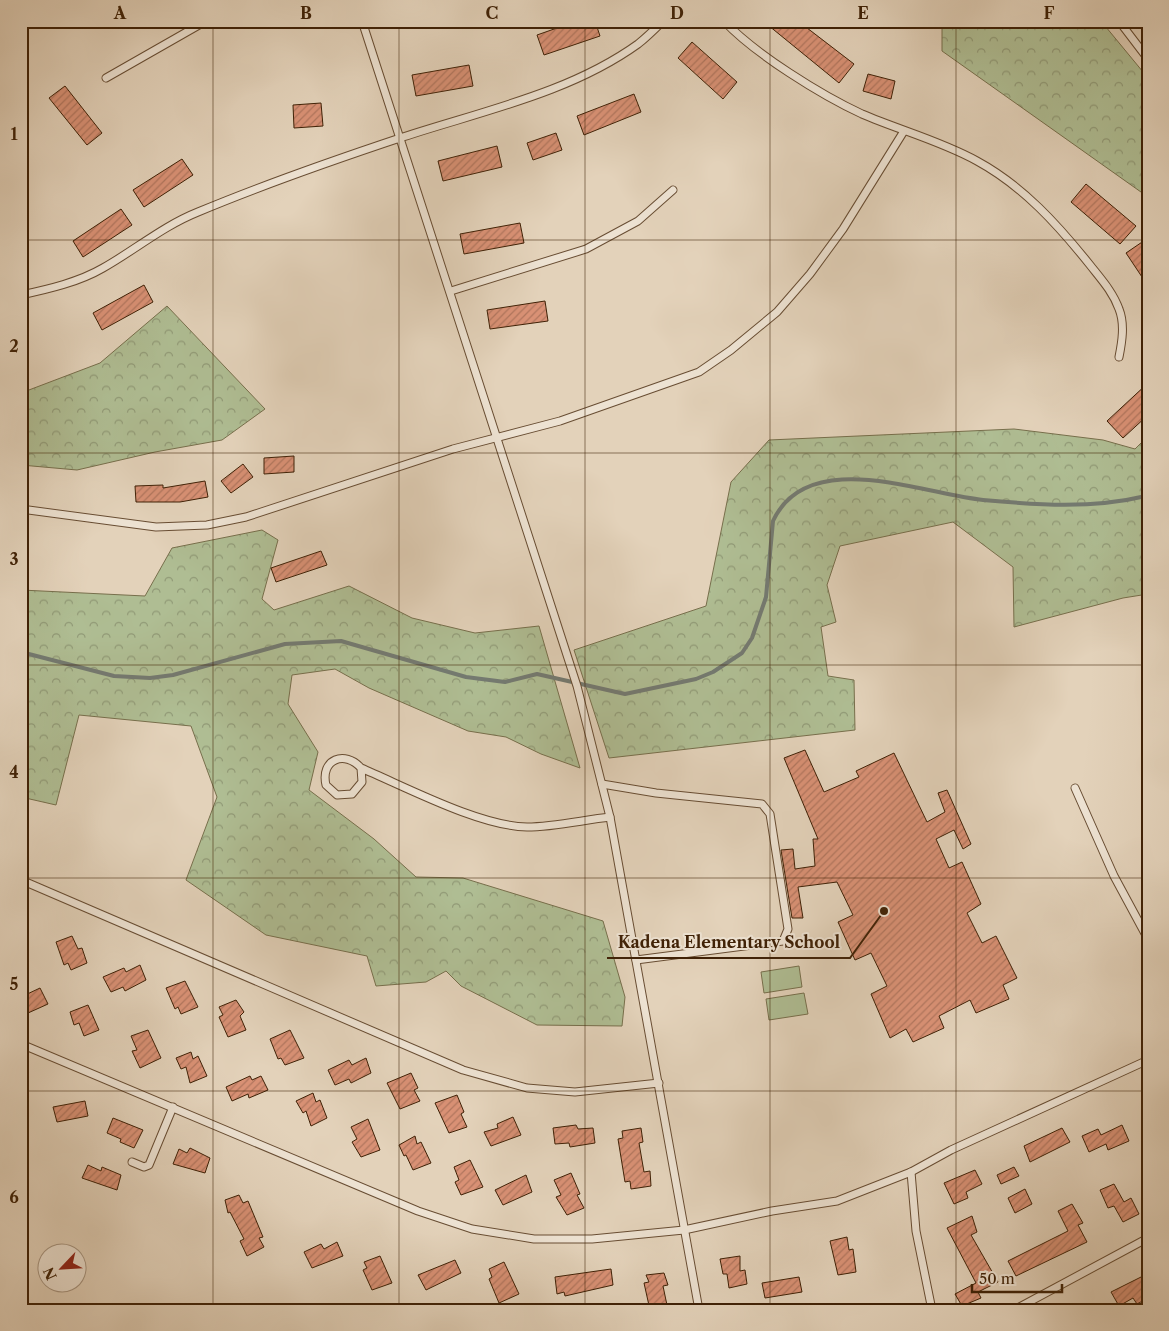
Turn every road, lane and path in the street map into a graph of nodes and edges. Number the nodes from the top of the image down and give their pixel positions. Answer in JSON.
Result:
{"nodes":[{"id":1,"x":206,"y":21,"type":"edge"},
{"id":2,"x":362,"y":21,"type":"edge"},
{"id":3,"x":663,"y":21,"type":"edge"},
{"id":4,"x":724,"y":21,"type":"edge"},
{"id":5,"x":1119,"y":21,"type":"edge"},
{"id":6,"x":1148,"y":58,"type":"edge"},
{"id":7,"x":106,"y":78,"type":"dead end"},
{"id":8,"x":904,"y":131,"type":"junction"},
{"id":9,"x":401,"y":138,"type":"junction"},
{"id":10,"x":673,"y":190,"type":"dead end"},
{"id":11,"x":451,"y":292,"type":"junction"},
{"id":12,"x":21,"y":295,"type":"edge"},
{"id":13,"x":1119,"y":357,"type":"dead end"},
{"id":14,"x":496,"y":439,"type":"junction"},
{"id":15,"x":21,"y":509,"type":"edge"},
{"id":16,"x":361,"y":768,"type":"junction"},
{"id":17,"x":602,"y":784,"type":"junction"},
{"id":18,"x":1075,"y":788,"type":"dead end"},
{"id":19,"x":610,"y":817,"type":"junction"},
{"id":20,"x":21,"y":880,"type":"edge"},
{"id":21,"x":1148,"y":939,"type":"edge"},
{"id":22,"x":636,"y":960,"type":"junction"},
{"id":23,"x":21,"y":1044,"type":"edge"},
{"id":24,"x":1148,"y":1060,"type":"edge"},
{"id":25,"x":659,"y":1083,"type":"junction"},
{"id":26,"x":173,"y":1107,"type":"junction"},
{"id":27,"x":132,"y":1162,"type":"dead end"},
{"id":28,"x":911,"y":1172,"type":"junction"},
{"id":29,"x":684,"y":1230,"type":"junction"},
{"id":30,"x":1148,"y":1238,"type":"edge"},
{"id":31,"x":698,"y":1310,"type":"edge"},
{"id":32,"x":932,"y":1310,"type":"edge"},
{"id":33,"x":1014,"y":1310,"type":"edge"}],
"edges":[{"from":1,"to":7,"type":"lane"},
{"from":2,"to":9,"type":"lane"},
{"from":3,"to":9,"type":"lane"},
{"from":4,"to":8,"type":"lane"},
{"from":5,"to":6,"type":"lane"},
{"from":8,"to":13,"type":"lane"},
{"from":8,"to":14,"type":"lane"},
{"from":9,"to":11,"type":"lane"},
{"from":9,"to":12,"type":"lane"},
{"from":10,"to":11,"type":"lane"},
{"from":11,"to":14,"type":"lane"},
{"from":14,"to":15,"type":"lane"},
{"from":14,"to":17,"type":"lane"},
{"from":16,"to":16,"type":"lane"},
{"from":16,"to":19,"type":"lane"},
{"from":17,"to":19,"type":"lane"},
{"from":17,"to":22,"type":"lane"},
{"from":18,"to":21,"type":"lane"},
{"from":19,"to":22,"type":"lane"},
{"from":20,"to":25,"type":"lane"},
{"from":22,"to":25,"type":"lane"},
{"from":23,"to":26,"type":"lane"},
{"from":24,"to":28,"type":"lane"},
{"from":25,"to":29,"type":"lane"},
{"from":26,"to":27,"type":"lane"},
{"from":26,"to":29,"type":"lane"},
{"from":28,"to":29,"type":"lane"},
{"from":28,"to":32,"type":"lane"},
{"from":29,"to":31,"type":"lane"},
{"from":30,"to":33,"type":"lane"}]}
